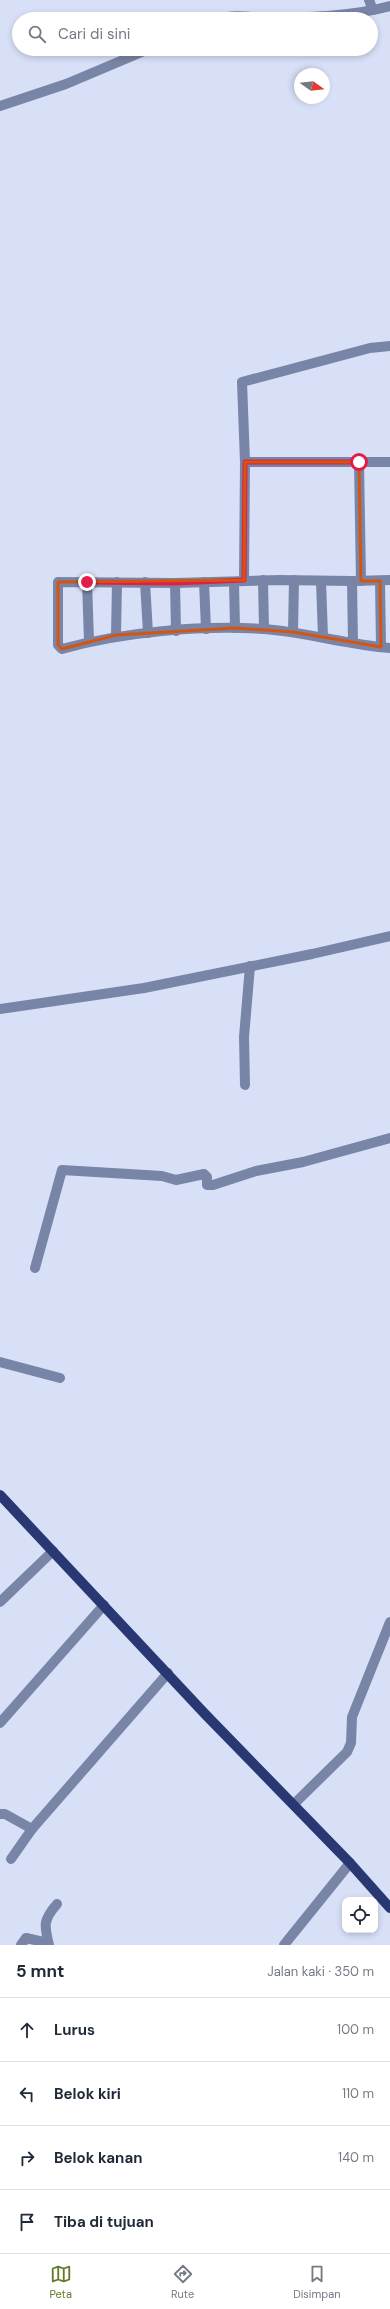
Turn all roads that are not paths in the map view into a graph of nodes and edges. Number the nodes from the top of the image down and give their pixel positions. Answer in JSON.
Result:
{"nodes":[{"id":1,"x":369,"y":0,"type":"edge"},
{"id":2,"x":390,"y":6,"type":"edge"},
{"id":3,"x":369,"y":12,"type":"edge"},
{"id":4,"x":374,"y":12,"type":"edge"},
{"id":5,"x":132,"y":56,"type":"edge"},
{"id":6,"x":0,"y":106,"type":"edge"},
{"id":7,"x":390,"y":346,"type":"edge"},
{"id":8,"x":245,"y":462,"type":"junction"},
{"id":9,"x":359,"y":462,"type":"junction"},
{"id":10,"x":390,"y":462,"type":"edge"},
{"id":11,"x":263,"y":580,"type":"junction"},
{"id":12,"x":294,"y":580,"type":"junction"},
{"id":13,"x":385,"y":580,"type":"edge"},
{"id":14,"x":239,"y":581,"type":"junction"},
{"id":15,"x":321,"y":581,"type":"junction"},
{"id":16,"x":356,"y":581,"type":"junction"},
{"id":17,"x":87,"y":582,"type":"junction"},
{"id":18,"x":117,"y":582,"type":"junction"},
{"id":19,"x":145,"y":582,"type":"junction"},
{"id":20,"x":204,"y":582,"type":"junction"},
{"id":21,"x":175,"y":583,"type":"junction"},
{"id":22,"x":235,"y":628,"type":"junction"},
{"id":23,"x":206,"y":629,"type":"junction"},
{"id":24,"x":264,"y":629,"type":"junction"},
{"id":25,"x":176,"y":631,"type":"junction"},
{"id":26,"x":293,"y":632,"type":"junction"},
{"id":27,"x":148,"y":633,"type":"junction"},
{"id":28,"x":116,"y":635,"type":"junction"},
{"id":29,"x":323,"y":637,"type":"junction"},
{"id":30,"x":89,"y":641,"type":"junction"},
{"id":31,"x":353,"y":643,"type":"junction"},
{"id":32,"x":386,"y":647,"type":"edge"},
{"id":33,"x":390,"y":936,"type":"edge"},
{"id":34,"x":250,"y":966,"type":"junction"},
{"id":35,"x":0,"y":1009,"type":"edge"},
{"id":36,"x":245,"y":1084,"type":"dead end"},
{"id":37,"x":390,"y":1138,"type":"edge"},
{"id":38,"x":35,"y":1268,"type":"dead end"},
{"id":39,"x":0,"y":1362,"type":"edge"},
{"id":40,"x":60,"y":1378,"type":"dead end"},
{"id":41,"x":0,"y":1495,"type":"edge"},
{"id":42,"x":53,"y":1551,"type":"junction"},
{"id":43,"x":0,"y":1602,"type":"edge"},
{"id":44,"x":104,"y":1605,"type":"junction"},
{"id":45,"x":390,"y":1622,"type":"edge"},
{"id":46,"x":168,"y":1673,"type":"junction"},
{"id":47,"x":0,"y":1723,"type":"edge"},
{"id":48,"x":294,"y":1804,"type":"junction"},
{"id":49,"x":0,"y":1814,"type":"edge"},
{"id":50,"x":32,"y":1828,"type":"junction"},
{"id":51,"x":11,"y":1859,"type":"dead end"},
{"id":52,"x":350,"y":1863,"type":"junction"},
{"id":53,"x":57,"y":1904,"type":"dead end"},
{"id":54,"x":390,"y":1908,"type":"edge"},
{"id":55,"x":44,"y":1928,"type":"junction"},
{"id":56,"x":36,"y":1939,"type":"junction"},
{"id":57,"x":48,"y":1944,"type":"edge"},
{"id":58,"x":21,"y":1945,"type":"edge"},
{"id":59,"x":284,"y":1945,"type":"edge"}],
"edges":[{"from":1,"to":3,"type":"street"},
{"from":2,"to":4,"type":"street"},
{"from":5,"to":6,"type":"street"},
{"from":7,"to":8,"type":"street"},
{"from":8,"to":9,"type":"street"},
{"from":8,"to":14,"type":"street"},
{"from":9,"to":10,"type":"street"},
{"from":9,"to":16,"type":"street"},
{"from":11,"to":12,"type":"street"},
{"from":11,"to":14,"type":"street"},
{"from":11,"to":24,"type":"street"},
{"from":12,"to":15,"type":"street"},
{"from":12,"to":26,"type":"street"},
{"from":13,"to":16,"type":"street"},
{"from":13,"to":32,"type":"street"},
{"from":14,"to":20,"type":"street"},
{"from":14,"to":22,"type":"street"},
{"from":15,"to":16,"type":"street"},
{"from":15,"to":29,"type":"street"},
{"from":16,"to":31,"type":"street"},
{"from":17,"to":18,"type":"street"},
{"from":17,"to":30,"type":"street"},
{"from":17,"to":30,"type":"street"},
{"from":18,"to":19,"type":"street"},
{"from":18,"to":28,"type":"street"},
{"from":19,"to":21,"type":"street"},
{"from":19,"to":27,"type":"street"},
{"from":20,"to":21,"type":"street"},
{"from":20,"to":23,"type":"street"},
{"from":21,"to":25,"type":"street"},
{"from":22,"to":23,"type":"street"},
{"from":22,"to":24,"type":"street"},
{"from":23,"to":25,"type":"street"},
{"from":24,"to":26,"type":"street"},
{"from":25,"to":27,"type":"street"},
{"from":26,"to":29,"type":"street"},
{"from":27,"to":28,"type":"street"},
{"from":28,"to":30,"type":"street"},
{"from":29,"to":31,"type":"street"},
{"from":31,"to":32,"type":"street"},
{"from":33,"to":34,"type":"street"},
{"from":34,"to":35,"type":"street"},
{"from":34,"to":36,"type":"street"},
{"from":37,"to":38,"type":"street"},
{"from":39,"to":40,"type":"street"},
{"from":41,"to":42,"type":"main road"},
{"from":42,"to":43,"type":"street"},
{"from":42,"to":44,"type":"main road"},
{"from":44,"to":46,"type":"main road"},
{"from":44,"to":47,"type":"street"},
{"from":45,"to":48,"type":"street"},
{"from":46,"to":48,"type":"main road"},
{"from":46,"to":50,"type":"street"},
{"from":48,"to":52,"type":"main road"},
{"from":49,"to":50,"type":"street"},
{"from":50,"to":51,"type":"street"},
{"from":52,"to":54,"type":"main road"},
{"from":52,"to":59,"type":"street"},
{"from":53,"to":55,"type":"street"},
{"from":55,"to":56,"type":"street"},
{"from":55,"to":57,"type":"street"},
{"from":56,"to":57,"type":"street"},
{"from":56,"to":58,"type":"street"}]}
